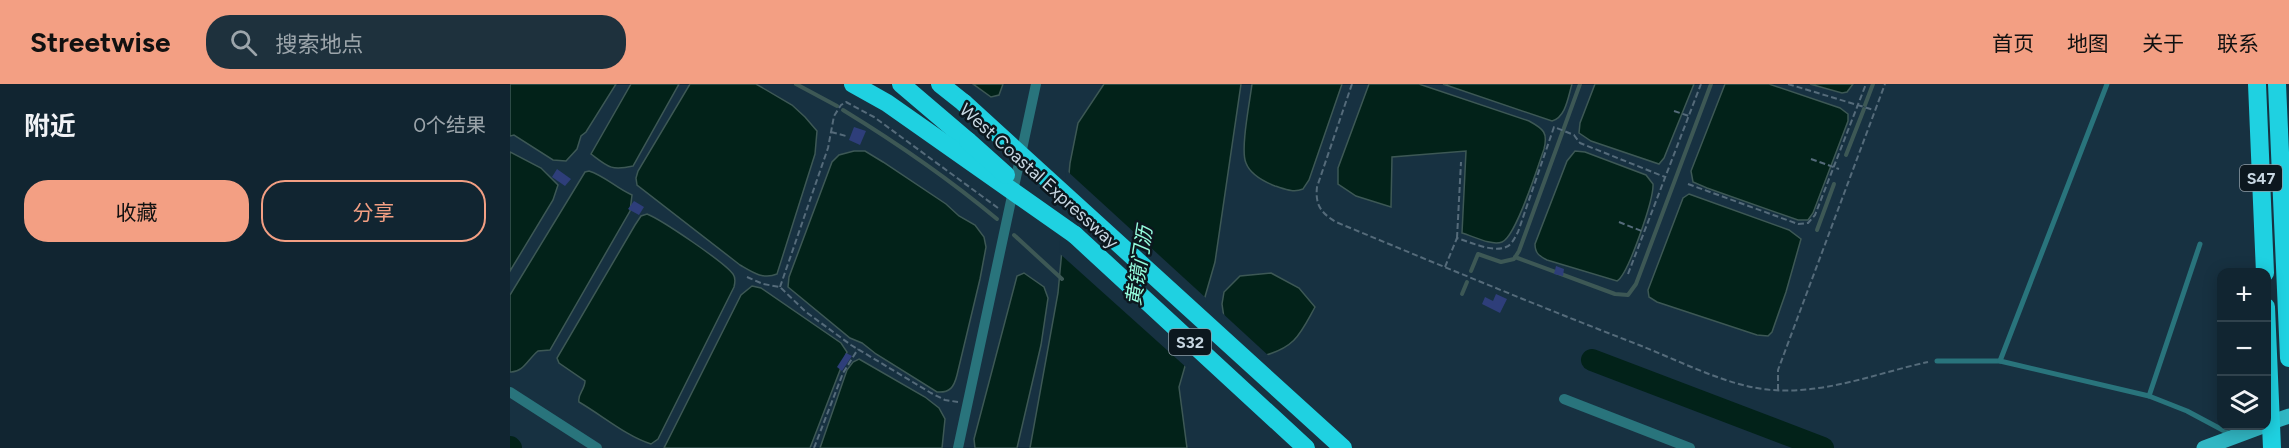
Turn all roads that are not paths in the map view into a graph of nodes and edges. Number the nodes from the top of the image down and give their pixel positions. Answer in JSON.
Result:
{"nodes":[{"id":1,"x":853,"y":84,"type":"edge"},
{"id":2,"x":901,"y":84,"type":"edge"},
{"id":3,"x":942,"y":84,"type":"edge"},
{"id":4,"x":1036,"y":84,"type":"edge"},
{"id":5,"x":2106,"y":84,"type":"edge"},
{"id":6,"x":2257,"y":84,"type":"edge"},
{"id":7,"x":2277,"y":84,"type":"edge"},
{"id":8,"x":1075,"y":236,"type":"junction"},
{"id":9,"x":2200,"y":244,"type":"dead end"},
{"id":10,"x":2265,"y":268,"type":"edge"},
{"id":11,"x":2267,"y":322,"type":"edge"},
{"id":12,"x":2289,"y":358,"type":"edge"},
{"id":13,"x":1937,"y":361,"type":"road end"},
{"id":14,"x":2000,"y":361,"type":"junction"},
{"id":15,"x":510,"y":392,"type":"edge"},
{"id":16,"x":2149,"y":396,"type":"junction"},
{"id":17,"x":1564,"y":399,"type":"dead end"},
{"id":18,"x":2289,"y":416,"type":"edge"},
{"id":19,"x":2271,"y":423,"type":"edge"},
{"id":20,"x":2251,"y":430,"type":"edge"},
{"id":21,"x":2234,"y":436,"type":"junction"},
{"id":22,"x":597,"y":448,"type":"edge"},
{"id":23,"x":958,"y":448,"type":"edge"},
{"id":24,"x":1306,"y":448,"type":"edge"},
{"id":25,"x":1343,"y":448,"type":"edge"},
{"id":26,"x":1690,"y":448,"type":"edge"},
{"id":27,"x":2204,"y":448,"type":"edge"},
{"id":28,"x":2272,"y":448,"type":"edge"}],
"edges":[{"from":1,"to":8,"type":"highway","bridge":true},
{"from":2,"to":8,"type":"highway","name":"West Coastal Expressway","number":"S32","bridge":true},
{"from":3,"to":25,"type":"highway","name":"West Coastal Expressway","number":"S32","bridge":true},
{"from":4,"to":23,"type":"street"},
{"from":5,"to":14,"type":"lane"},
{"from":6,"to":10,"type":"highway","number":"S47"},
{"from":7,"to":12,"type":"highway","number":"S47"},
{"from":8,"to":24,"type":"highway","name":"West Coastal Expressway","number":"S32"},
{"from":9,"to":16,"type":"lane"},
{"from":11,"to":28,"type":"highway","bridge":true},
{"from":13,"to":14,"type":"lane"},
{"from":14,"to":16,"type":"lane"},
{"from":15,"to":22,"type":"street"},
{"from":16,"to":21,"type":"lane"},
{"from":17,"to":26,"type":"street"},
{"from":18,"to":19,"type":"main road"},
{"from":20,"to":21,"type":"main road"},
{"from":21,"to":27,"type":"main road"}]}
